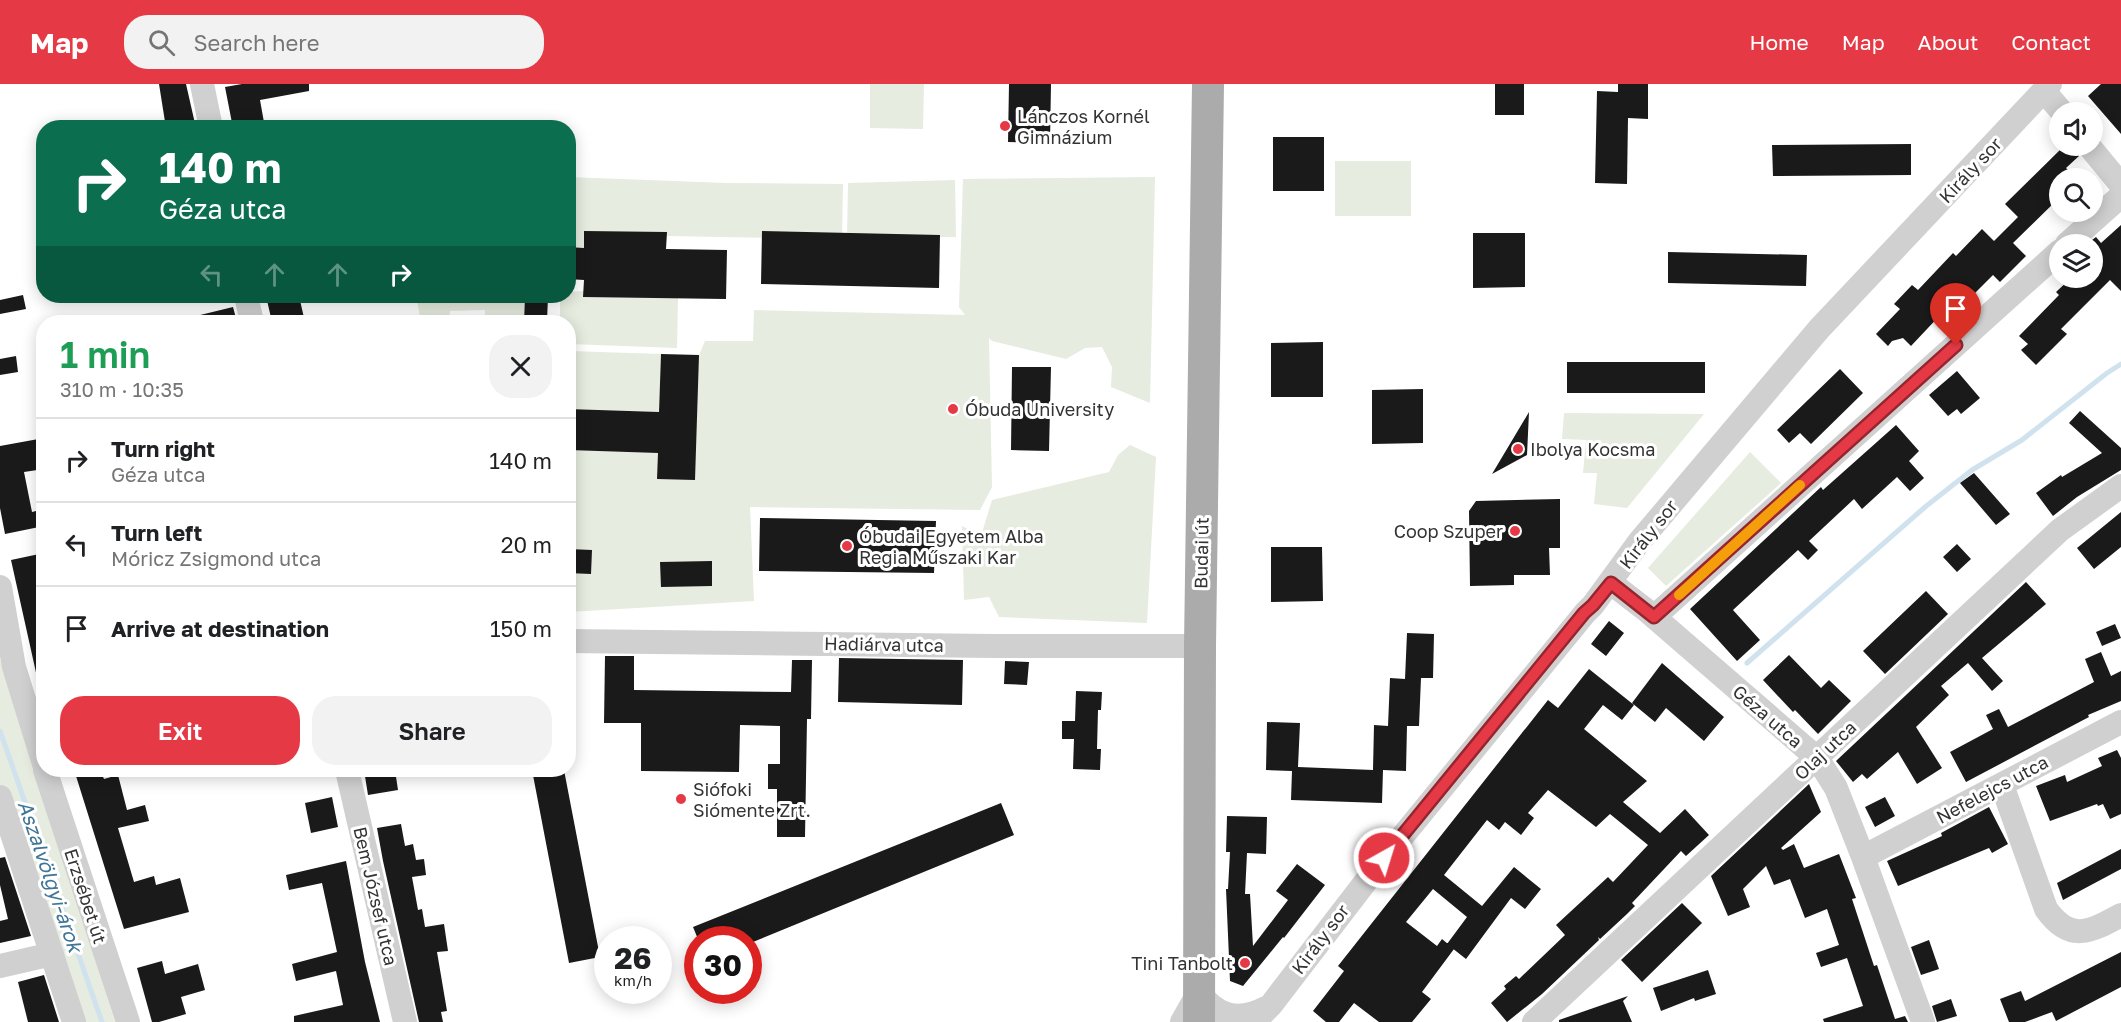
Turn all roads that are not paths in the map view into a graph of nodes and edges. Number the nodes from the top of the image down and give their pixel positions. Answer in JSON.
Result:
{"nodes":[{"id":1,"x":202,"y":84,"type":"edge"},
{"id":2,"x":1208,"y":84,"type":"edge"},
{"id":3,"x":2047,"y":86,"type":"edge"},
{"id":4,"x":2056,"y":102,"type":"edge"},
{"id":5,"x":209,"y":120,"type":"edge"},
{"id":6,"x":2097,"y":156,"type":"edge"},
{"id":7,"x":2121,"y":185,"type":"edge"},
{"id":8,"x":2121,"y":196,"type":"edge"},
{"id":9,"x":2078,"y":234,"type":"edge"},
{"id":10,"x":2049,"y":262,"type":"edge"},
{"id":11,"x":2121,"y":486,"type":"edge"},
{"id":12,"x":1611,"y":583,"type":"junction"},
{"id":13,"x":0,"y":587,"type":"edge"},
{"id":14,"x":1654,"y":617,"type":"junction"},
{"id":15,"x":576,"y":640,"type":"edge"},
{"id":16,"x":1200,"y":646,"type":"junction"},
{"id":17,"x":2121,"y":722,"type":"edge"},
{"id":18,"x":36,"y":738,"type":"edge"},
{"id":19,"x":1817,"y":758,"type":"junction"},
{"id":20,"x":47,"y":777,"type":"edge"},
{"id":21,"x":349,"y":777,"type":"edge"},
{"id":22,"x":2002,"y":785,"type":"junction"},
{"id":23,"x":0,"y":797,"type":"edge"},
{"id":24,"x":1863,"y":857,"type":"junction"},
{"id":25,"x":2121,"y":915,"type":"edge"},
{"id":26,"x":52,"y":954,"type":"junction"},
{"id":27,"x":0,"y":966,"type":"edge"},
{"id":28,"x":1199,"y":1007,"type":"edge"},
{"id":29,"x":1262,"y":1016,"type":"edge"},
{"id":30,"x":1541,"y":1019,"type":"edge"},
{"id":31,"x":74,"y":1022,"type":"edge"},
{"id":32,"x":128,"y":1022,"type":"edge"},
{"id":33,"x":405,"y":1022,"type":"edge"},
{"id":34,"x":1182,"y":1022,"type":"edge"},
{"id":35,"x":1923,"y":1022,"type":"edge"}],
"edges":[{"from":1,"to":5,"type":"street"},
{"from":2,"to":16,"type":"main road","name":"Budai út"},
{"from":3,"to":4,"type":"street"},
{"from":3,"to":12,"type":"street","name":"Király sor"},
{"from":6,"to":7,"type":"street"},
{"from":8,"to":9,"type":"street"},
{"from":10,"to":14,"type":"street"},
{"from":11,"to":19,"type":"street","name":"Olaj utca"},
{"from":12,"to":14,"type":"street","name":"Géza utca"},
{"from":12,"to":29,"type":"street","name":"Király sor"},
{"from":13,"to":18,"type":"street"},
{"from":14,"to":19,"type":"street","name":"Géza utca"},
{"from":15,"to":16,"type":"street","name":"Hadiárva utca"},
{"from":16,"to":28,"type":"main road","name":"Budai út"},
{"from":17,"to":22,"type":"street","name":"Nefelejcs utca"},
{"from":19,"to":24,"type":"street","name":"Géza utca"},
{"from":19,"to":30,"type":"street","name":"Olaj utca"},
{"from":20,"to":32,"type":"street","name":"Erzsébet út"},
{"from":21,"to":33,"type":"street","name":"Bem József utca"},
{"from":22,"to":24,"type":"street","name":"Nefelejcs utca"},
{"from":22,"to":25,"type":"street"},
{"from":23,"to":26,"type":"street"},
{"from":24,"to":35,"type":"street","name":"Géza utca"},
{"from":26,"to":27,"type":"street"},
{"from":26,"to":31,"type":"street"},
{"from":28,"to":29,"type":"street","name":"Király sor"},
{"from":28,"to":34,"type":"street"}]}
